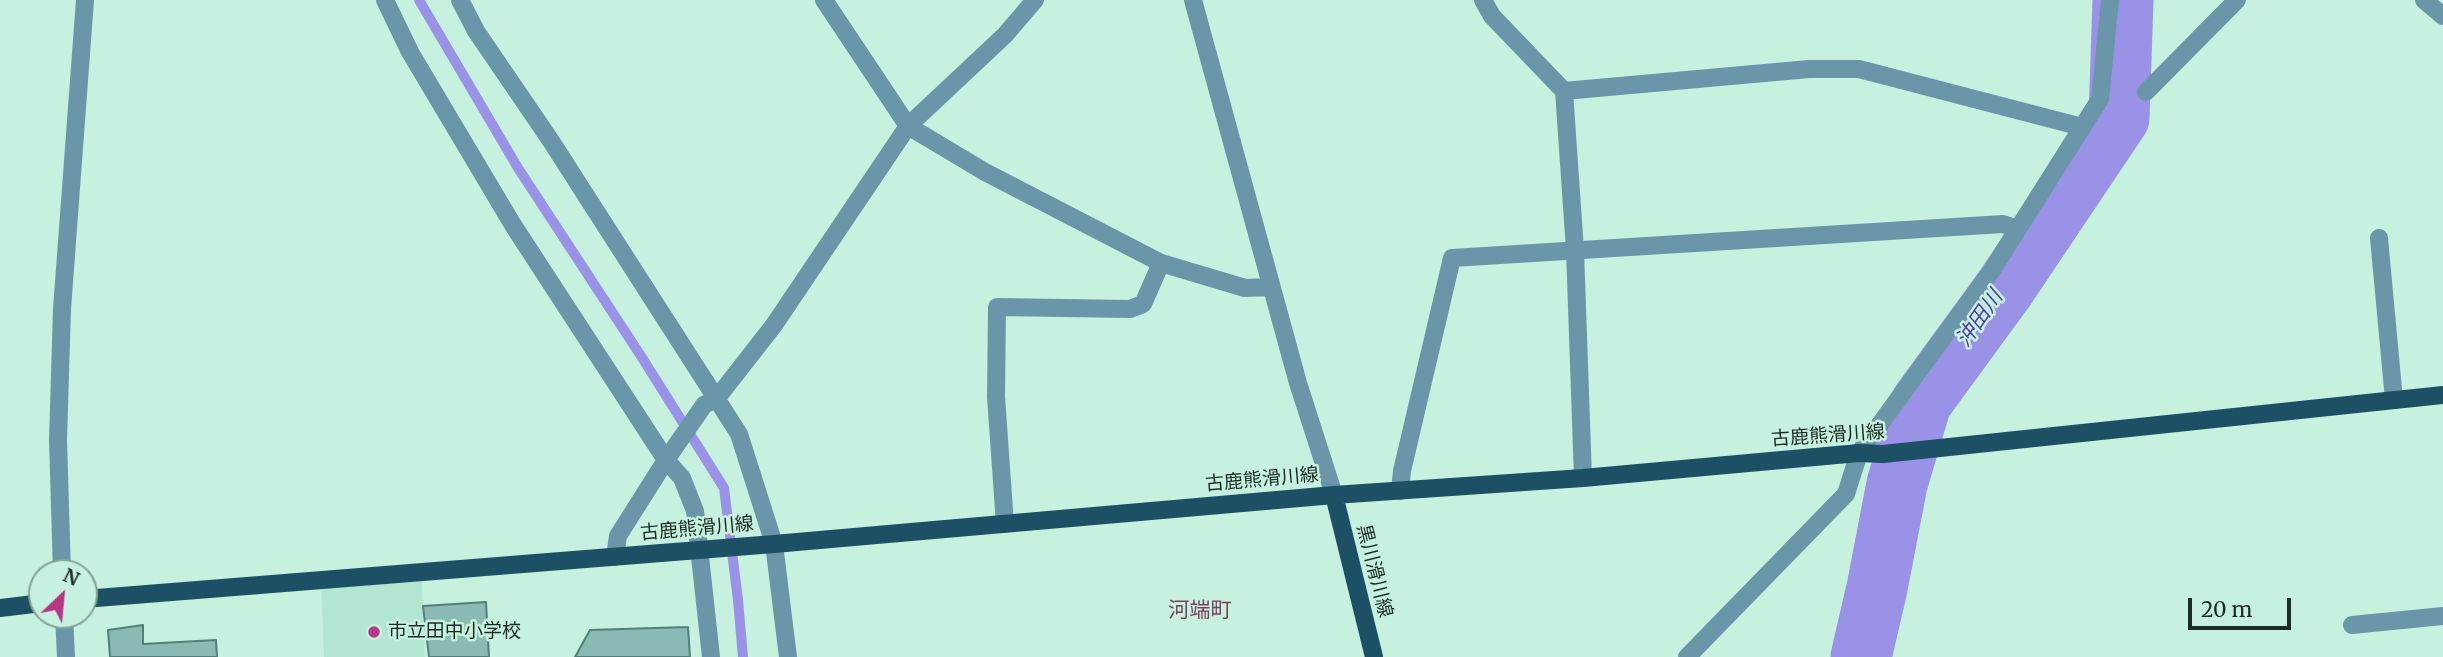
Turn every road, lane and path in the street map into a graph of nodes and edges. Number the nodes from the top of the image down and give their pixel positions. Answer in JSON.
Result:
{"nodes":[{"id":1,"x":85,"y":0,"type":"edge"},
{"id":2,"x":385,"y":0,"type":"edge"},
{"id":3,"x":460,"y":0,"type":"edge"},
{"id":4,"x":824,"y":0,"type":"edge"},
{"id":5,"x":1035,"y":0,"type":"edge"},
{"id":6,"x":1192,"y":0,"type":"edge"},
{"id":7,"x":1483,"y":0,"type":"edge"},
{"id":8,"x":2110,"y":0,"type":"edge"},
{"id":9,"x":2237,"y":0,"type":"edge"},
{"id":10,"x":2424,"y":0,"type":"edge"},
{"id":11,"x":2443,"y":16,"type":"edge"},
{"id":12,"x":1564,"y":91,"type":"junction"},
{"id":13,"x":2146,"y":92,"type":"dead end"},
{"id":14,"x":908,"y":126,"type":"junction"},
{"id":15,"x":2082,"y":127,"type":"junction"},
{"id":16,"x":2017,"y":229,"type":"junction"},
{"id":17,"x":2379,"y":238,"type":"dead end"},
{"id":18,"x":1575,"y":250,"type":"junction"},
{"id":19,"x":1161,"y":262,"type":"junction"},
{"id":20,"x":1272,"y":287,"type":"junction"},
{"id":21,"x":2443,"y":395,"type":"edge"},
{"id":22,"x":717,"y":398,"type":"junction"},
{"id":23,"x":2394,"y":400,"type":"junction"},
{"id":24,"x":1859,"y":453,"type":"junction"},
{"id":25,"x":666,"y":460,"type":"junction"},
{"id":26,"x":1583,"y":478,"type":"junction"},
{"id":27,"x":1400,"y":491,"type":"junction"},
{"id":28,"x":1334,"y":495,"type":"junction"},
{"id":29,"x":1005,"y":524,"type":"junction"},
{"id":30,"x":774,"y":544,"type":"junction"},
{"id":31,"x":701,"y":550,"type":"junction"},
{"id":32,"x":615,"y":557,"type":"junction"},
{"id":33,"x":62,"y":559,"type":"edge"},
{"id":34,"x":98,"y":599,"type":"edge"},
{"id":35,"x":28,"y":605,"type":"edge"},
{"id":36,"x":0,"y":608,"type":"edge"},
{"id":37,"x":2443,"y":616,"type":"edge"},
{"id":38,"x":2352,"y":625,"type":"dead end"},
{"id":39,"x":65,"y":629,"type":"edge"},
{"id":40,"x":66,"y":657,"type":"edge"},
{"id":41,"x":711,"y":657,"type":"edge"},
{"id":42,"x":788,"y":657,"type":"edge"},
{"id":43,"x":1374,"y":657,"type":"edge"},
{"id":44,"x":1687,"y":657,"type":"edge"}],
"edges":[{"from":1,"to":33,"type":"street"},
{"from":2,"to":25,"type":"street"},
{"from":3,"to":22,"type":"street"},
{"from":4,"to":14,"type":"street"},
{"from":5,"to":14,"type":"street"},
{"from":6,"to":20,"type":"street"},
{"from":7,"to":12,"type":"street"},
{"from":8,"to":15,"type":"street"},
{"from":9,"to":13,"type":"street"},
{"from":10,"to":11,"type":"street"},
{"from":12,"to":15,"type":"street"},
{"from":12,"to":18,"type":"street"},
{"from":14,"to":19,"type":"street"},
{"from":14,"to":22,"type":"street"},
{"from":15,"to":16,"type":"street"},
{"from":16,"to":18,"type":"street"},
{"from":16,"to":24,"type":"street"},
{"from":17,"to":23,"type":"street"},
{"from":18,"to":26,"type":"street"},
{"from":18,"to":27,"type":"street"},
{"from":19,"to":20,"type":"street"},
{"from":19,"to":29,"type":"street"},
{"from":20,"to":28,"type":"street"},
{"from":21,"to":23,"type":"main road","name":"古鹿熊滑川線"},
{"from":22,"to":25,"type":"street"},
{"from":22,"to":30,"type":"street"},
{"from":23,"to":24,"type":"main road","name":"古鹿熊滑川線"},
{"from":24,"to":26,"type":"main road","name":"古鹿熊滑川線"},
{"from":24,"to":44,"type":"street"},
{"from":25,"to":31,"type":"street"},
{"from":25,"to":32,"type":"street"},
{"from":26,"to":27,"type":"main road","name":"古鹿熊滑川線"},
{"from":27,"to":28,"type":"main road","name":"古鹿熊滑川線"},
{"from":28,"to":29,"type":"main road","name":"古鹿熊滑川線"},
{"from":28,"to":43,"type":"main road","name":"黒川滑川線"},
{"from":29,"to":30,"type":"main road","name":"古鹿熊滑川線"},
{"from":30,"to":31,"type":"main road","name":"古鹿熊滑川線"},
{"from":30,"to":42,"type":"street"},
{"from":31,"to":32,"type":"main road","name":"古鹿熊滑川線"},
{"from":31,"to":41,"type":"street"},
{"from":32,"to":34,"type":"main road","name":"古鹿熊滑川線"},
{"from":35,"to":36,"type":"main road"},
{"from":37,"to":38,"type":"street"},
{"from":39,"to":40,"type":"street"}]}
